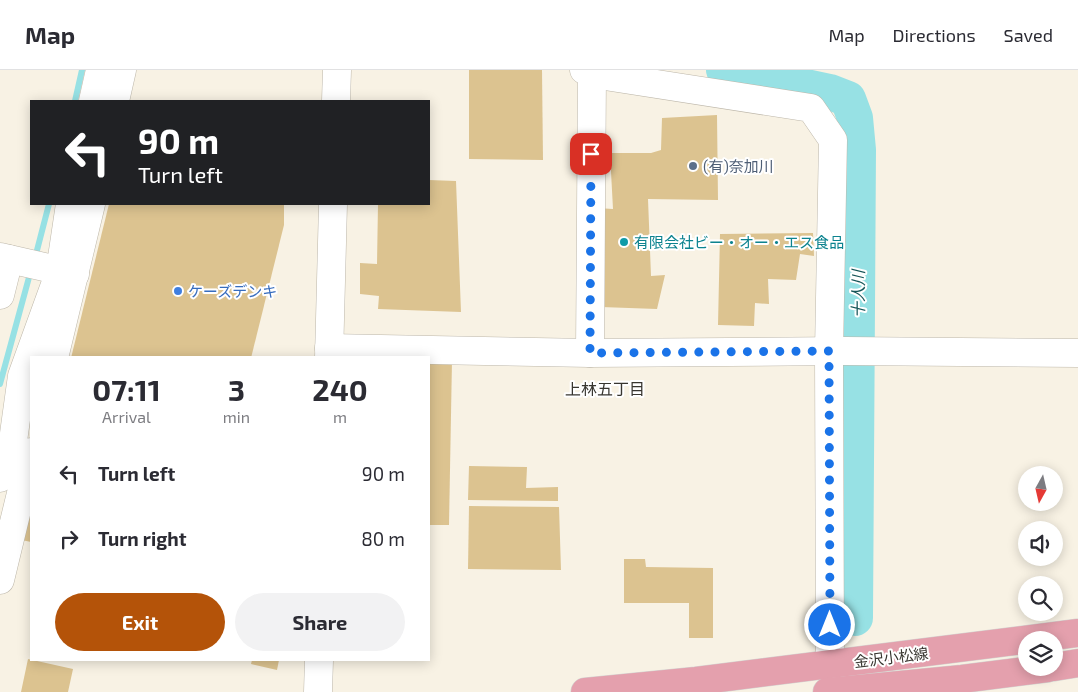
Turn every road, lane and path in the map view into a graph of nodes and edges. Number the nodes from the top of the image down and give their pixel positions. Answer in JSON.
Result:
{"nodes":[{"id":1,"x":100,"y":70,"type":"edge"},
{"id":2,"x":122,"y":70,"type":"edge"},
{"id":3,"x":337,"y":70,"type":"edge"},
{"id":4,"x":588,"y":72,"type":"edge"},
{"id":5,"x":93,"y":100,"type":"edge"},
{"id":6,"x":115,"y":100,"type":"edge"},
{"id":7,"x":336,"y":100,"type":"edge"},
{"id":8,"x":69,"y":205,"type":"edge"},
{"id":9,"x":90,"y":205,"type":"edge"},
{"id":10,"x":333,"y":205,"type":"edge"},
{"id":11,"x":36,"y":265,"type":"edge"},
{"id":12,"x":0,"y":295,"type":"edge"},
{"id":13,"x":848,"y":351,"type":"junction"},
{"id":14,"x":1078,"y":352,"type":"edge"},
{"id":15,"x":329,"y":353,"type":"edge"},
{"id":16,"x":590,"y":353,"type":"junction"},
{"id":17,"x":54,"y":356,"type":"edge"},
{"id":18,"x":30,"y":456,"type":"edge"},
{"id":19,"x":0,"y":478,"type":"edge"},
{"id":20,"x":0,"y":580,"type":"edge"},
{"id":21,"x":1078,"y":633,"type":"edge"},
{"id":22,"x":319,"y":661,"type":"edge"},
{"id":23,"x":1078,"y":663,"type":"edge"},
{"id":24,"x":830,"y":664,"type":"junction"},
{"id":25,"x":1063,"y":666,"type":"edge"},
{"id":26,"x":1018,"y":674,"type":"edge"},
{"id":27,"x":963,"y":686,"type":"edge"},
{"id":28,"x":318,"y":692,"type":"edge"},
{"id":29,"x":585,"y":692,"type":"edge"},
{"id":30,"x":827,"y":692,"type":"edge"}],
"edges":[{"from":1,"to":5,"type":"street"},
{"from":2,"to":6,"type":"street"},
{"from":3,"to":7,"type":"street"},
{"from":4,"to":13,"type":"street"},
{"from":4,"to":16,"type":"street"},
{"from":8,"to":11,"type":"street"},
{"from":9,"to":11,"type":"street"},
{"from":10,"to":15,"type":"street"},
{"from":11,"to":12,"type":"street"},
{"from":11,"to":17,"type":"street"},
{"from":11,"to":19,"type":"street"},
{"from":13,"to":14,"type":"street"},
{"from":13,"to":16,"type":"street"},
{"from":13,"to":24,"type":"street"},
{"from":15,"to":16,"type":"street"},
{"from":18,"to":20,"type":"street"},
{"from":21,"to":24,"type":"main road","name":"金沢小松線"},
{"from":22,"to":28,"type":"street"},
{"from":23,"to":25,"type":"main road"},
{"from":24,"to":29,"type":"main road","name":"金沢小松線"},
{"from":26,"to":27,"type":"main road","name":"金沢小松線"},
{"from":27,"to":30,"type":"main road","name":"金沢小松線"}]}
